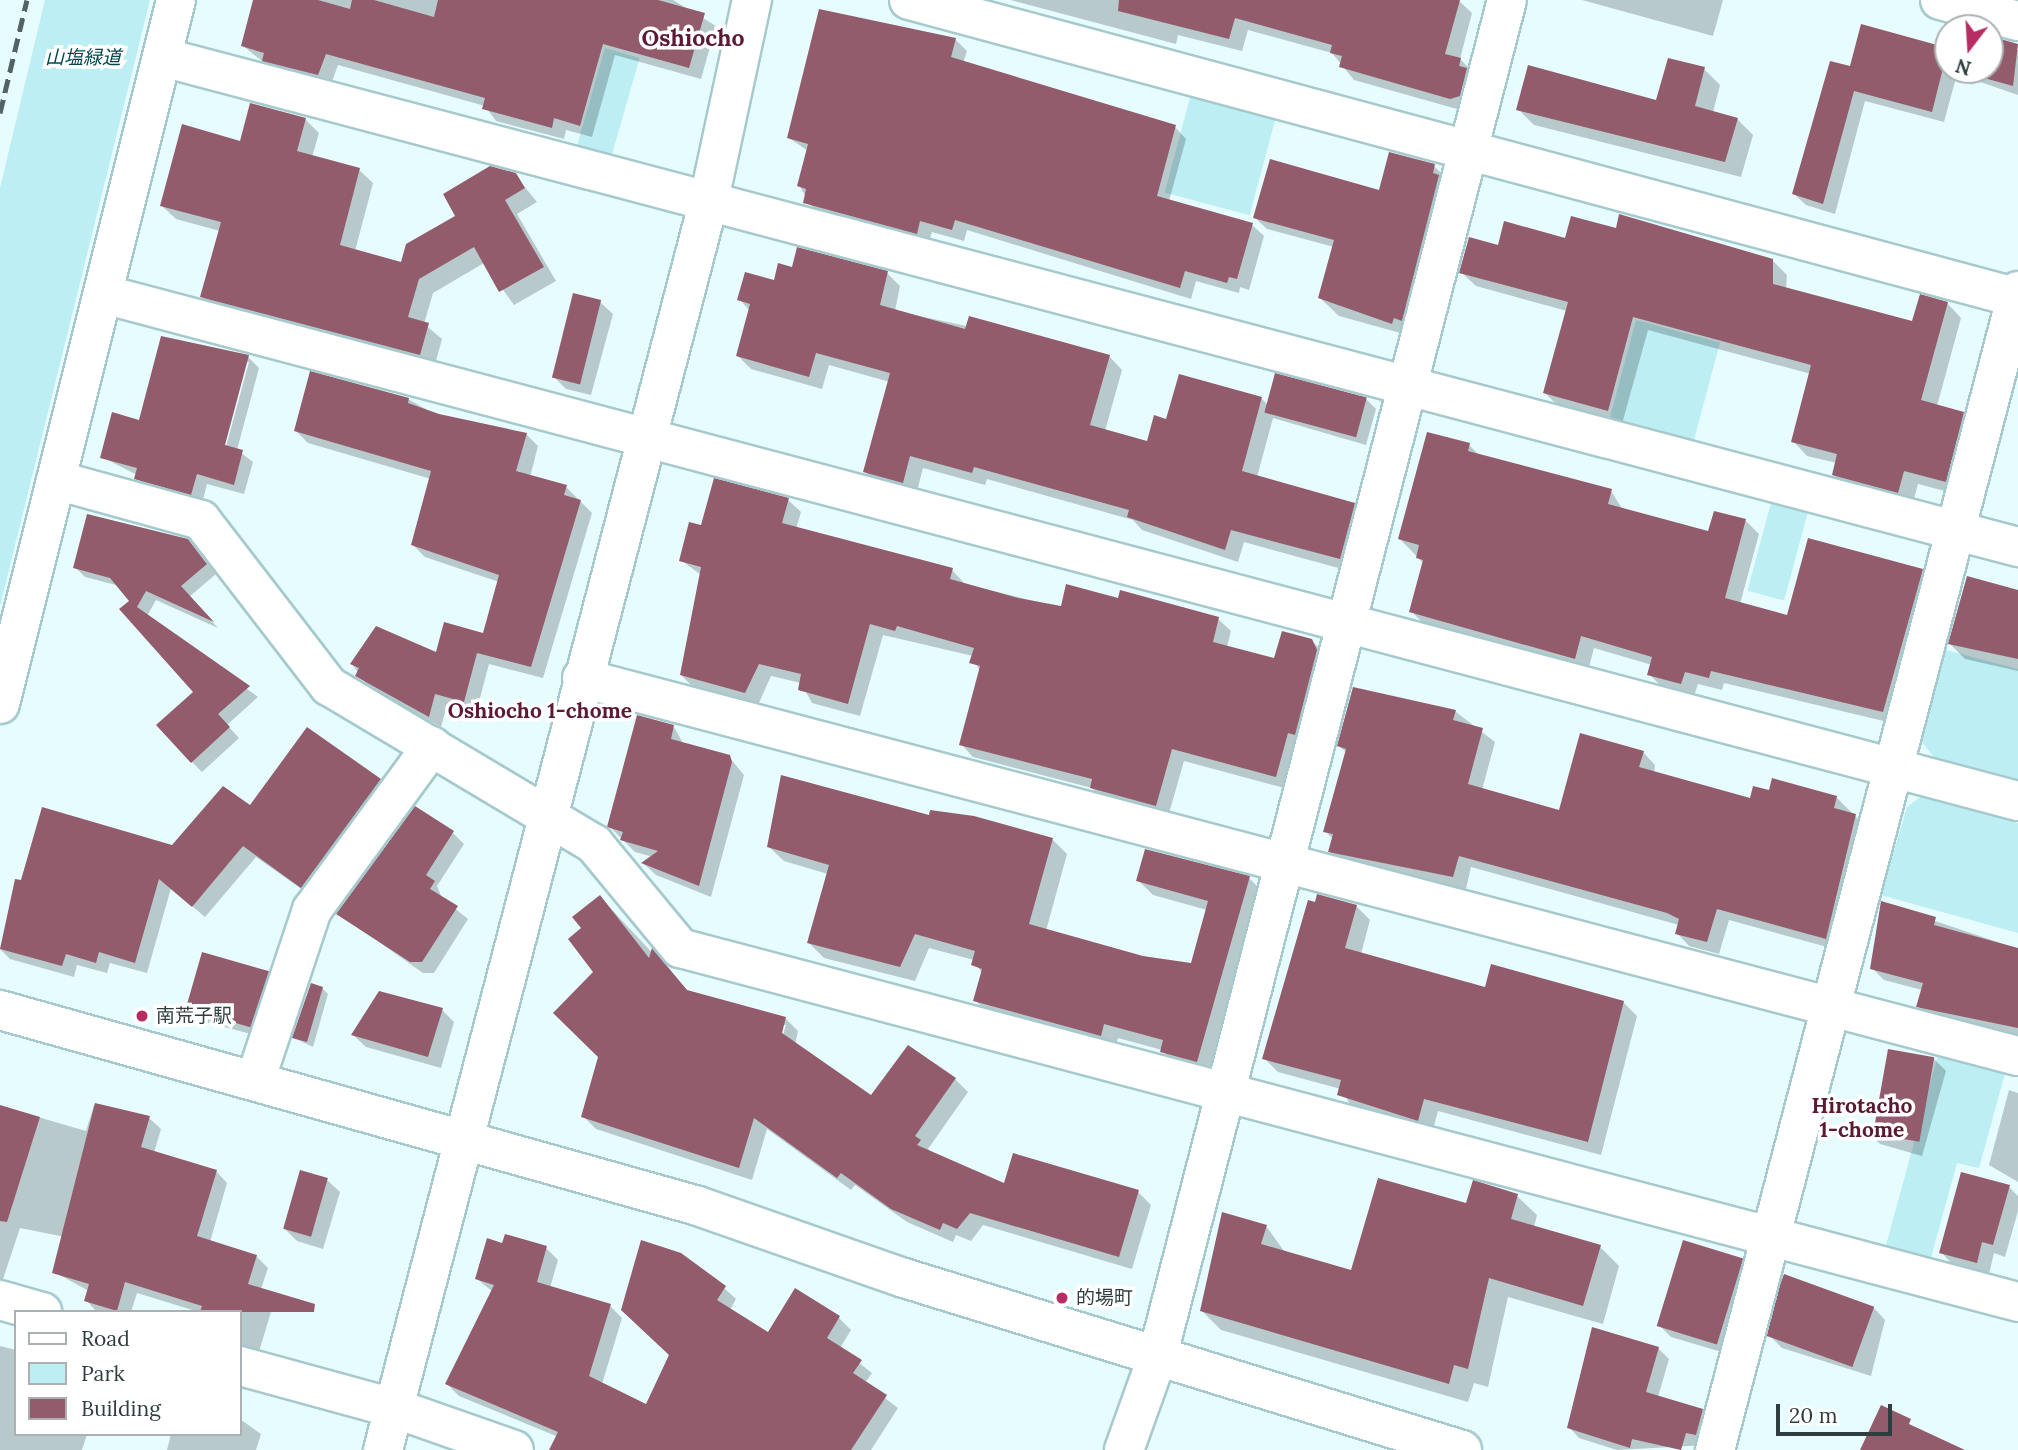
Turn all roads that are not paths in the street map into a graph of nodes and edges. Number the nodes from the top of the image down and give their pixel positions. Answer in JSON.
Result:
{"nodes":[{"id":1,"x":176,"y":0,"type":"edge"},
{"id":2,"x":752,"y":0,"type":"edge"},
{"id":3,"x":909,"y":0,"type":"edge"},
{"id":4,"x":1507,"y":0,"type":"edge"},
{"id":5,"x":1940,"y":0,"type":"edge"},
{"id":6,"x":2018,"y":21,"type":"edge"},
{"id":7,"x":162,"y":57,"type":"junction"},
{"id":8,"x":1470,"y":152,"type":"junction"},
{"id":9,"x":709,"y":200,"type":"junction"},
{"id":10,"x":103,"y":294,"type":"junction"},
{"id":11,"x":2017,"y":295,"type":"edge"},
{"id":12,"x":1410,"y":385,"type":"junction"},
{"id":13,"x":646,"y":437,"type":"junction"},
{"id":14,"x":56,"y":480,"type":"junction"},
{"id":15,"x":1956,"y":530,"type":"junction"},
{"id":16,"x":2018,"y":547,"type":"edge"},
{"id":17,"x":1348,"y":622,"type":"junction"},
{"id":18,"x":582,"y":678,"type":"junction"},
{"id":19,"x":0,"y":704,"type":"edge"},
{"id":20,"x":432,"y":746,"type":"junction"},
{"id":21,"x":1893,"y":768,"type":"junction"},
{"id":22,"x":2018,"y":801,"type":"edge"},
{"id":23,"x":546,"y":812,"type":"junction"},
{"id":24,"x":1286,"y":862,"type":"junction"},
{"id":25,"x":1831,"y":1007,"type":"junction"},
{"id":26,"x":0,"y":1010,"type":"edge"},
{"id":27,"x":2018,"y":1056,"type":"edge"},
{"id":28,"x":255,"y":1080,"type":"junction"},
{"id":29,"x":1226,"y":1091,"type":"junction"},
{"id":30,"x":468,"y":1140,"type":"junction"},
{"id":31,"x":1770,"y":1236,"type":"junction"},
{"id":32,"x":0,"y":1300,"type":"edge"},
{"id":33,"x":2018,"y":1302,"type":"edge"},
{"id":34,"x":35,"y":1310,"type":"edge"},
{"id":35,"x":1157,"y":1358,"type":"junction"},
{"id":36,"x":242,"y":1367,"type":"edge"},
{"id":37,"x":394,"y":1408,"type":"junction"},
{"id":38,"x":383,"y":1450,"type":"edge"},
{"id":39,"x":514,"y":1450,"type":"edge"},
{"id":40,"x":1124,"y":1450,"type":"edge"},
{"id":41,"x":1462,"y":1450,"type":"edge"},
{"id":42,"x":1714,"y":1450,"type":"edge"}],
"edges":[{"from":1,"to":7,"type":"street"},
{"from":2,"to":9,"type":"street"},
{"from":3,"to":8,"type":"street"},
{"from":4,"to":8,"type":"street"},
{"from":5,"to":6,"type":"street"},
{"from":7,"to":9,"type":"street"},
{"from":7,"to":10,"type":"street"},
{"from":8,"to":11,"type":"street"},
{"from":8,"to":12,"type":"street"},
{"from":9,"to":12,"type":"street"},
{"from":9,"to":13,"type":"street"},
{"from":10,"to":13,"type":"street"},
{"from":10,"to":14,"type":"street"},
{"from":11,"to":15,"type":"street"},
{"from":12,"to":15,"type":"street"},
{"from":12,"to":17,"type":"street"},
{"from":13,"to":17,"type":"street"},
{"from":13,"to":18,"type":"street"},
{"from":14,"to":19,"type":"street"},
{"from":14,"to":20,"type":"street"},
{"from":15,"to":16,"type":"street"},
{"from":15,"to":21,"type":"street"},
{"from":17,"to":21,"type":"street"},
{"from":17,"to":24,"type":"street"},
{"from":18,"to":23,"type":"street"},
{"from":18,"to":24,"type":"street"},
{"from":20,"to":23,"type":"street"},
{"from":20,"to":28,"type":"street"},
{"from":21,"to":22,"type":"street"},
{"from":21,"to":25,"type":"street"},
{"from":23,"to":29,"type":"street"},
{"from":23,"to":30,"type":"street"},
{"from":24,"to":25,"type":"street"},
{"from":24,"to":29,"type":"street"},
{"from":25,"to":27,"type":"street"},
{"from":25,"to":31,"type":"street"},
{"from":26,"to":28,"type":"street"},
{"from":28,"to":30,"type":"street"},
{"from":29,"to":31,"type":"street"},
{"from":29,"to":35,"type":"street"},
{"from":30,"to":35,"type":"street"},
{"from":30,"to":37,"type":"street"},
{"from":31,"to":33,"type":"street"},
{"from":31,"to":42,"type":"street"},
{"from":32,"to":34,"type":"street"},
{"from":35,"to":40,"type":"street"},
{"from":35,"to":41,"type":"street"},
{"from":36,"to":37,"type":"street"},
{"from":37,"to":38,"type":"street"},
{"from":37,"to":39,"type":"street"}]}
